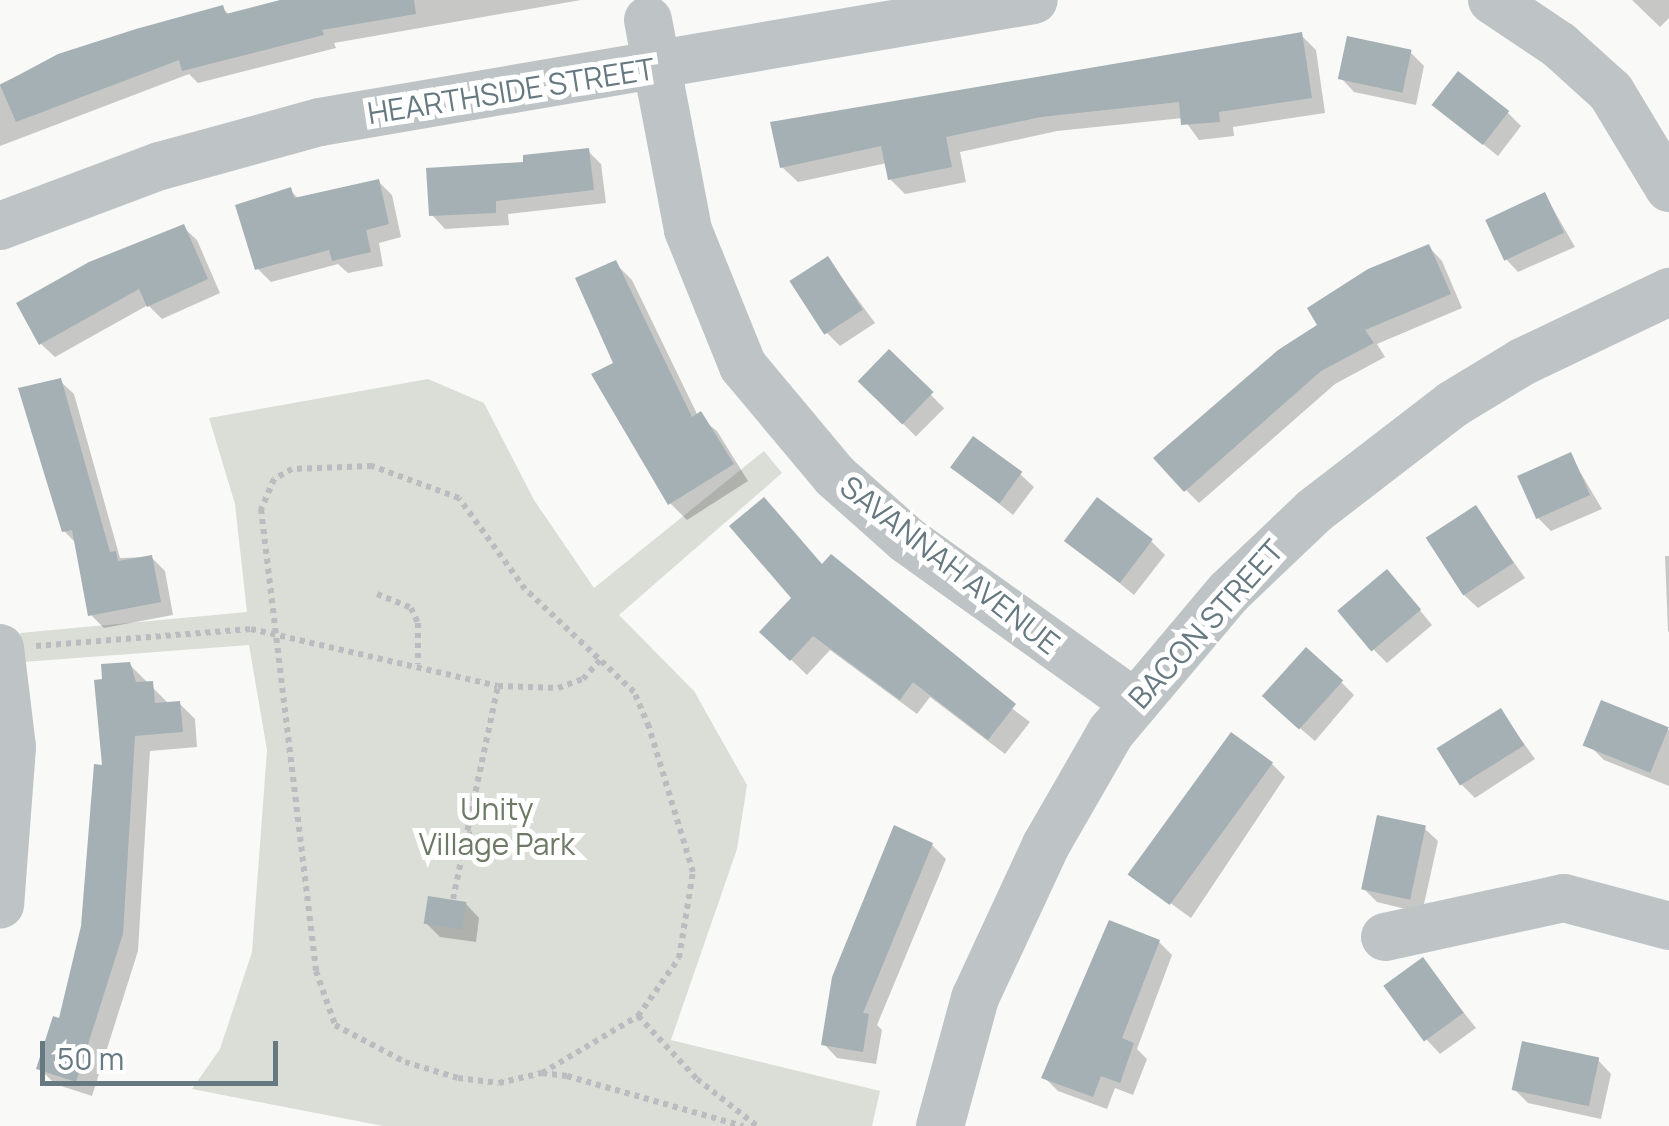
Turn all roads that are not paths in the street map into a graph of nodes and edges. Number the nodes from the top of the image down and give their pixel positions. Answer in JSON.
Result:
{"nodes":[{"id":1,"x":1034,"y":0,"type":"edge"},
{"id":2,"x":1492,"y":0,"type":"edge"},
{"id":3,"x":648,"y":20,"type":"dead end"},
{"id":4,"x":655,"y":67,"type":"junction"},
{"id":5,"x":1669,"y":188,"type":"edge"},
{"id":6,"x":0,"y":226,"type":"edge"},
{"id":7,"x":1669,"y":292,"type":"edge"},
{"id":8,"x":0,"y":649,"type":"edge"},
{"id":9,"x":1133,"y":702,"type":"junction"},
{"id":10,"x":0,"y":905,"type":"edge"},
{"id":11,"x":1669,"y":926,"type":"edge"},
{"id":12,"x":1385,"y":937,"type":"dead end"},
{"id":13,"x":940,"y":1126,"type":"edge"}],
"edges":[{"from":1,"to":4,"type":"street","name":"HEARTHSIDE STREET"},
{"from":2,"to":5,"type":"street"},
{"from":3,"to":4,"type":"street","name":"SAVANNAH AVENUE"},
{"from":4,"to":6,"type":"street","name":"HEARTHSIDE STREET"},
{"from":4,"to":9,"type":"street","name":"SAVANNAH AVENUE"},
{"from":7,"to":9,"type":"street","name":"BACON STREET"},
{"from":8,"to":10,"type":"street"},
{"from":9,"to":13,"type":"street","name":"BACON STREET"},
{"from":11,"to":12,"type":"street"}]}
